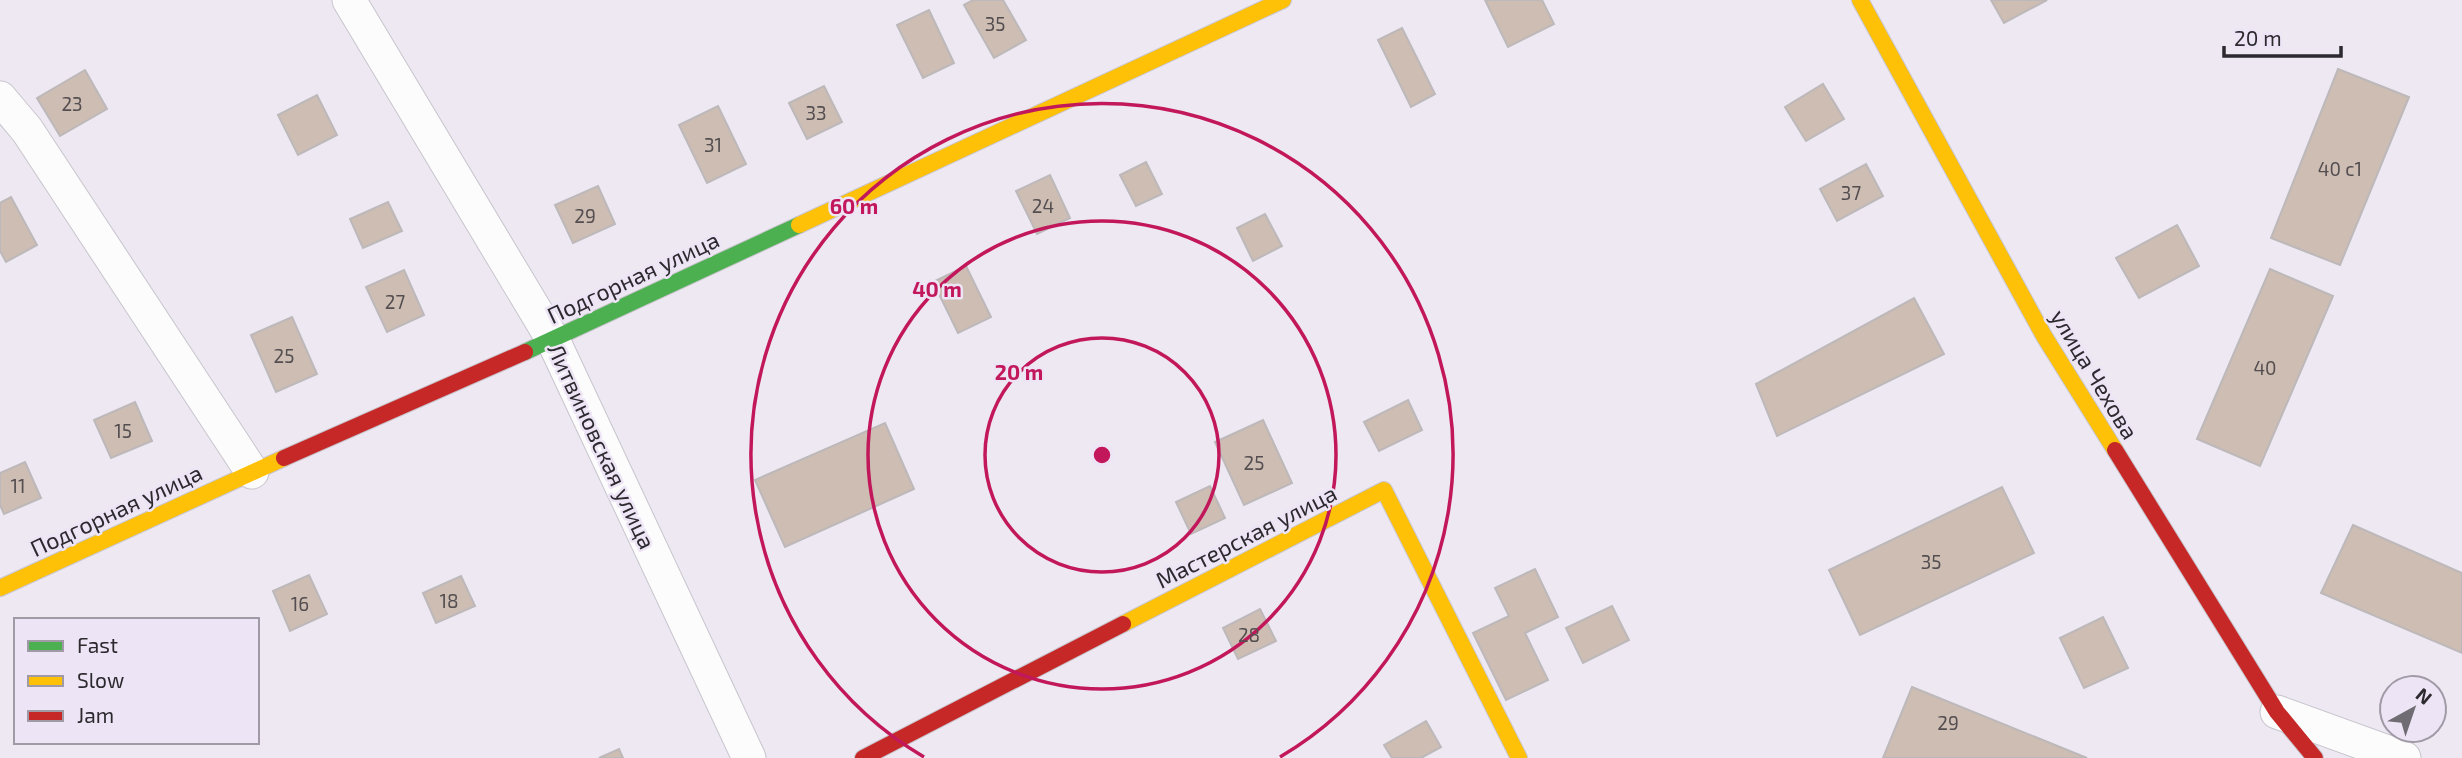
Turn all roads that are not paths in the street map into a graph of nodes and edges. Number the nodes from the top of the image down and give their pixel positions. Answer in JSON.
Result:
{"nodes":[{"id":1,"x":349,"y":0,"type":"edge"},
{"id":2,"x":1283,"y":0,"type":"edge"},
{"id":3,"x":1860,"y":0,"type":"edge"},
{"id":4,"x":0,"y":98,"type":"edge"},
{"id":5,"x":553,"y":340,"type":"junction"},
{"id":6,"x":253,"y":472,"type":"junction"},
{"id":7,"x":0,"y":588,"type":"edge"},
{"id":8,"x":2277,"y":712,"type":"junction"},
{"id":9,"x":749,"y":758,"type":"edge"},
{"id":10,"x":863,"y":758,"type":"edge"},
{"id":11,"x":1519,"y":758,"type":"edge"},
{"id":12,"x":2315,"y":758,"type":"edge"},
{"id":13,"x":2404,"y":758,"type":"edge"}],
"edges":[{"from":1,"to":5,"type":"street","name":"Литвиновская улица"},
{"from":2,"to":5,"type":"street","name":"Подгорная улица"},
{"from":3,"to":8,"type":"street","name":"улица Чехова"},
{"from":4,"to":6,"type":"street"},
{"from":5,"to":6,"type":"street","name":"Подгорная улица"},
{"from":5,"to":9,"type":"street","name":"Литвиновская улица"},
{"from":6,"to":7,"type":"street","name":"Подгорная улица"},
{"from":8,"to":12,"type":"street","name":"улица Чехова"},
{"from":8,"to":13,"type":"street"},
{"from":10,"to":11,"type":"street","name":"Мастерская улица"}]}
